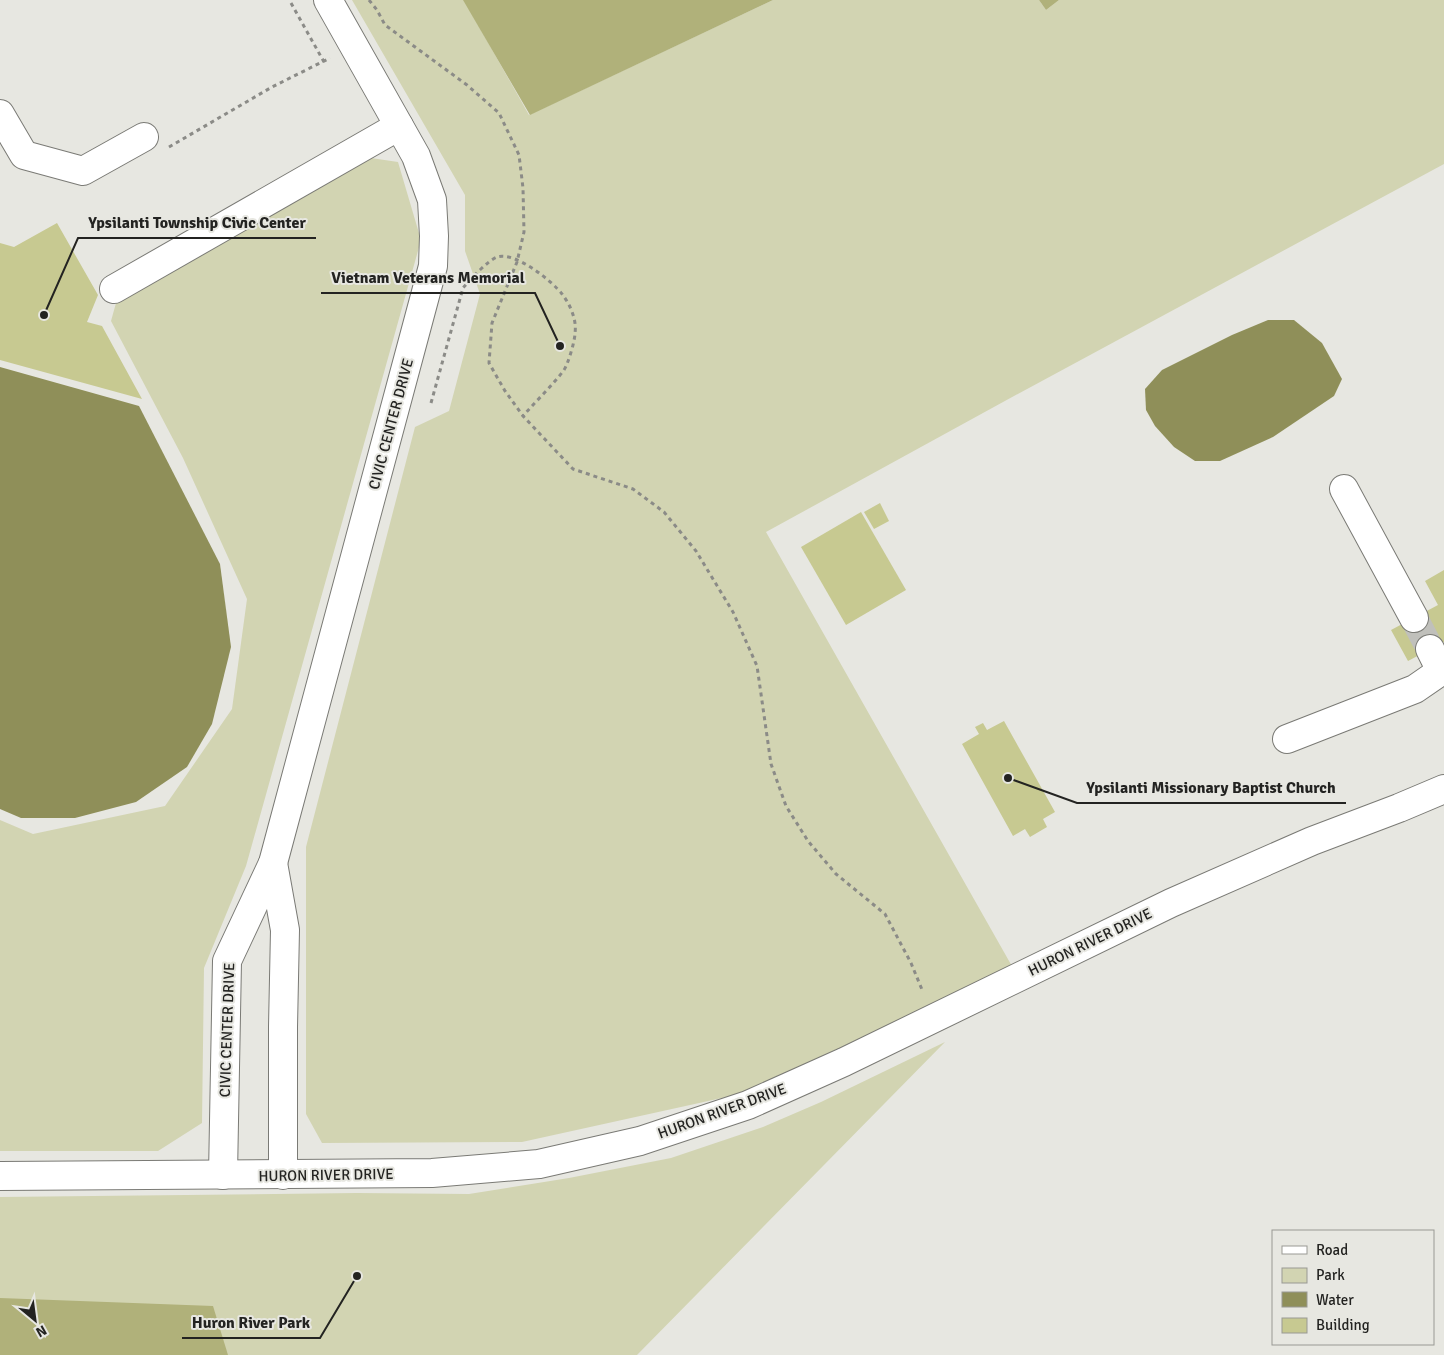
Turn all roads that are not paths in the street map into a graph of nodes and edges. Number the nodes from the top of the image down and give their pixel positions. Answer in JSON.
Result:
{"nodes":[{"id":1,"x":328,"y":0,"type":"edge"},
{"id":2,"x":0,"y":114,"type":"edge"},
{"id":3,"x":399,"y":126,"type":"junction"},
{"id":4,"x":153,"y":144,"type":"road end"},
{"id":5,"x":114,"y":289,"type":"dead end"},
{"id":6,"x":1344,"y":489,"type":"dead end"},
{"id":7,"x":1414,"y":618,"type":"tunnel mouth"},
{"id":8,"x":1430,"y":649,"type":"tunnel mouth"},
{"id":9,"x":1287,"y":739,"type":"dead end"},
{"id":10,"x":1444,"y":788,"type":"edge"},
{"id":11,"x":273,"y":864,"type":"junction"},
{"id":12,"x":223,"y":1175,"type":"junction"},
{"id":13,"x":282,"y":1175,"type":"junction"},
{"id":14,"x":0,"y":1176,"type":"edge"}],
"edges":[{"from":1,"to":3,"type":"street","name":"CIVIC CENTER DRIVE"},
{"from":2,"to":4,"type":"street"},
{"from":3,"to":5,"type":"street"},
{"from":3,"to":11,"type":"street","name":"CIVIC CENTER DRIVE"},
{"from":6,"to":7,"type":"street"},
{"from":8,"to":9,"type":"street"},
{"from":10,"to":13,"type":"street","name":"HURON RIVER DRIVE"},
{"from":11,"to":12,"type":"street","name":"CIVIC CENTER DRIVE"},
{"from":11,"to":13,"type":"street","name":"CIVIC CENTER DRIVE"},
{"from":12,"to":13,"type":"street","name":"HURON RIVER DRIVE"},
{"from":12,"to":14,"type":"street","name":"HURON RIVER DRIVE"}]}
